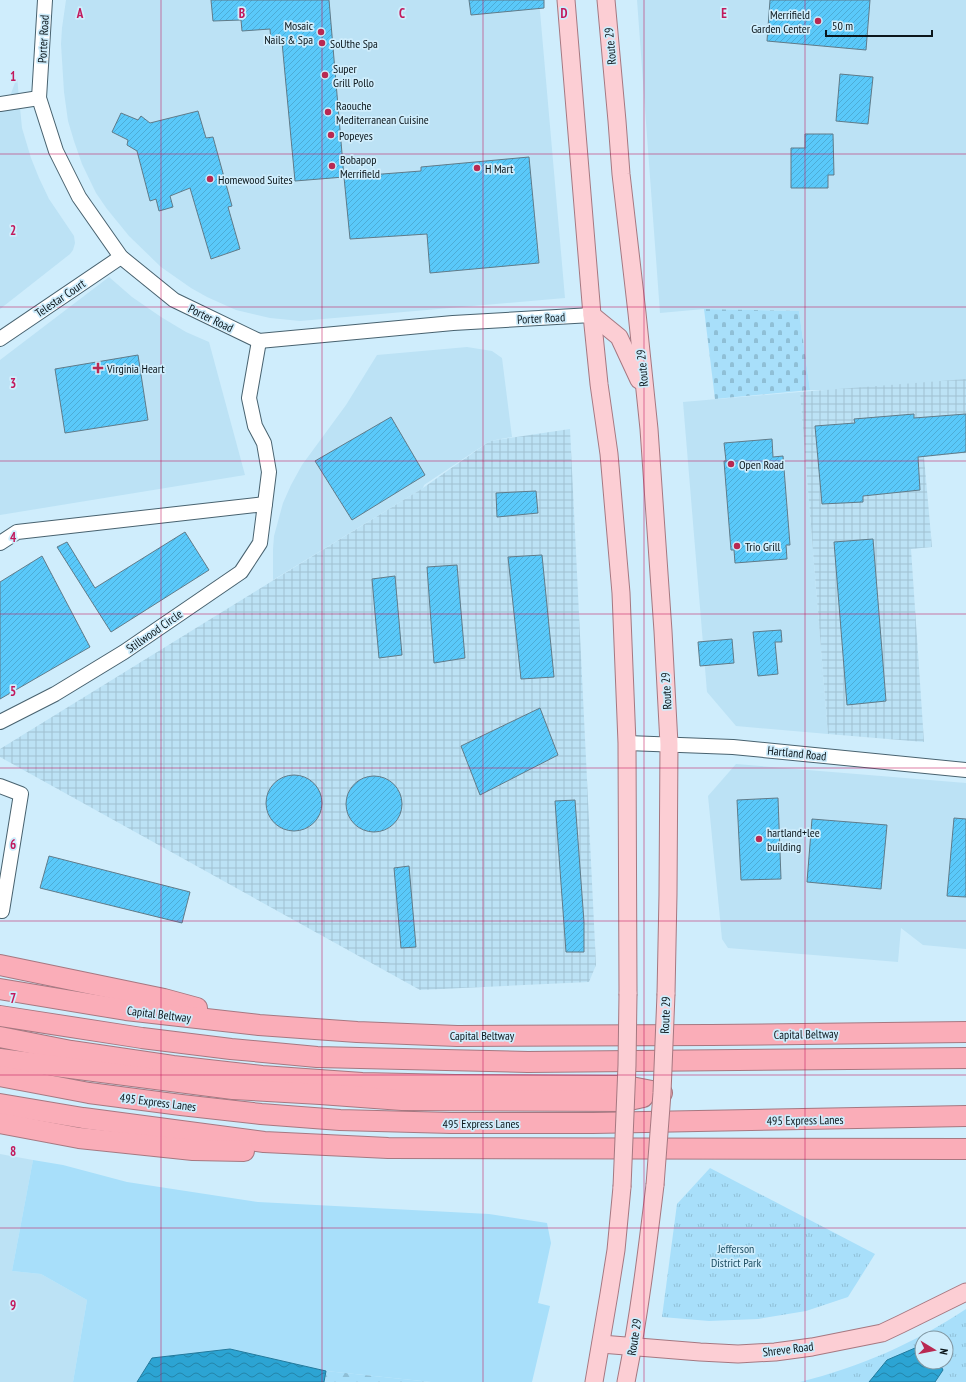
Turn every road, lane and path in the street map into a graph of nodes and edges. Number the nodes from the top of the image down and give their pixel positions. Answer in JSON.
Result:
{"nodes":[{"id":1,"x":46,"y":0,"type":"edge"},
{"id":2,"x":566,"y":0,"type":"edge"},
{"id":3,"x":606,"y":0,"type":"edge"},
{"id":4,"x":39,"y":98,"type":"junction"},
{"id":5,"x":0,"y":104,"type":"edge"},
{"id":6,"x":121,"y":257,"type":"junction"},
{"id":7,"x":592,"y":315,"type":"junction"},
{"id":8,"x":0,"y":339,"type":"edge"},
{"id":9,"x":259,"y":341,"type":"junction"},
{"id":10,"x":644,"y":391,"type":"junction"},
{"id":11,"x":265,"y":504,"type":"junction"},
{"id":12,"x":0,"y":543,"type":"edge"},
{"id":13,"x":0,"y":722,"type":"edge"},
{"id":14,"x":627,"y":743,"type":"junction"},
{"id":15,"x":669,"y":744,"type":"junction"},
{"id":16,"x":966,"y":770,"type":"edge"},
{"id":17,"x":0,"y":786,"type":"edge"},
{"id":18,"x":1,"y":910,"type":"edge"},
{"id":19,"x":0,"y":965,"type":"edge"},
{"id":20,"x":0,"y":988,"type":"edge"},
{"id":21,"x":0,"y":1016,"type":"edge"},
{"id":22,"x":259,"y":1025,"type":"junction"},
{"id":23,"x":966,"y":1032,"type":"edge"},
{"id":24,"x":0,"y":1037,"type":"edge"},
{"id":25,"x":966,"y":1058,"type":"edge"},
{"id":26,"x":0,"y":1060,"type":"edge"},
{"id":27,"x":0,"y":1076,"type":"edge"},
{"id":28,"x":572,"y":1093,"type":"junction"},
{"id":29,"x":662,"y":1093,"type":"junction"},
{"id":30,"x":626,"y":1094,"type":"junction"},
{"id":31,"x":0,"y":1104,"type":"edge"},
{"id":32,"x":966,"y":1116,"type":"edge"},
{"id":33,"x":0,"y":1123,"type":"edge"},
{"id":34,"x":388,"y":1148,"type":"junction"},
{"id":35,"x":966,"y":1149,"type":"edge"},
{"id":36,"x":966,"y":1292,"type":"edge"},
{"id":37,"x":601,"y":1344,"type":"junction"},
{"id":38,"x":633,"y":1346,"type":"junction"},
{"id":39,"x":594,"y":1382,"type":"edge"},
{"id":40,"x":626,"y":1382,"type":"edge"}],
"edges":[{"from":1,"to":4,"type":"street","name":"Porter Road"},
{"from":2,"to":7,"type":"main road"},
{"from":3,"to":10,"type":"main road","name":"Route 29"},
{"from":4,"to":5,"type":"street"},
{"from":4,"to":6,"type":"street","name":"Porter Road"},
{"from":6,"to":8,"type":"street","name":"Telestar Court"},
{"from":6,"to":9,"type":"street","name":"Porter Road"},
{"from":7,"to":9,"type":"street","name":"Porter Road"},
{"from":7,"to":10,"type":"main road"},
{"from":7,"to":14,"type":"main road"},
{"from":9,"to":11,"type":"street","name":"Stillwood Circle"},
{"from":10,"to":15,"type":"main road","name":"Route 29"},
{"from":11,"to":12,"type":"street"},
{"from":11,"to":13,"type":"street","name":"Stillwood Circle"},
{"from":14,"to":15,"type":"street","name":"Hartland Road"},
{"from":14,"to":30,"type":"main road","bridge":true},
{"from":15,"to":16,"type":"street","name":"Hartland Road"},
{"from":15,"to":29,"type":"main road","name":"Route 29","bridge":true},
{"from":17,"to":18,"type":"street"},
{"from":19,"to":22,"type":"highway"},
{"from":20,"to":22,"type":"highway","name":"Capital Beltway"},
{"from":21,"to":25,"type":"highway"},
{"from":22,"to":23,"type":"highway","name":"Capital Beltway"},
{"from":24,"to":28,"type":"highway"},
{"from":26,"to":28,"type":"highway"},
{"from":27,"to":32,"type":"highway","name":"495 Express Lanes"},
{"from":28,"to":30,"type":"highway"},
{"from":29,"to":30,"type":"highway"},
{"from":29,"to":38,"type":"main road","name":"Route 29","bridge":true},
{"from":30,"to":37,"type":"main road","bridge":true},
{"from":31,"to":34,"type":"highway"},
{"from":33,"to":34,"type":"highway"},
{"from":34,"to":35,"type":"highway"},
{"from":36,"to":38,"type":"main road","name":"Shreve Road"},
{"from":37,"to":38,"type":"main road","name":"Shreve Road"},
{"from":37,"to":39,"type":"main road"},
{"from":38,"to":40,"type":"main road","name":"Route 29"}]}
